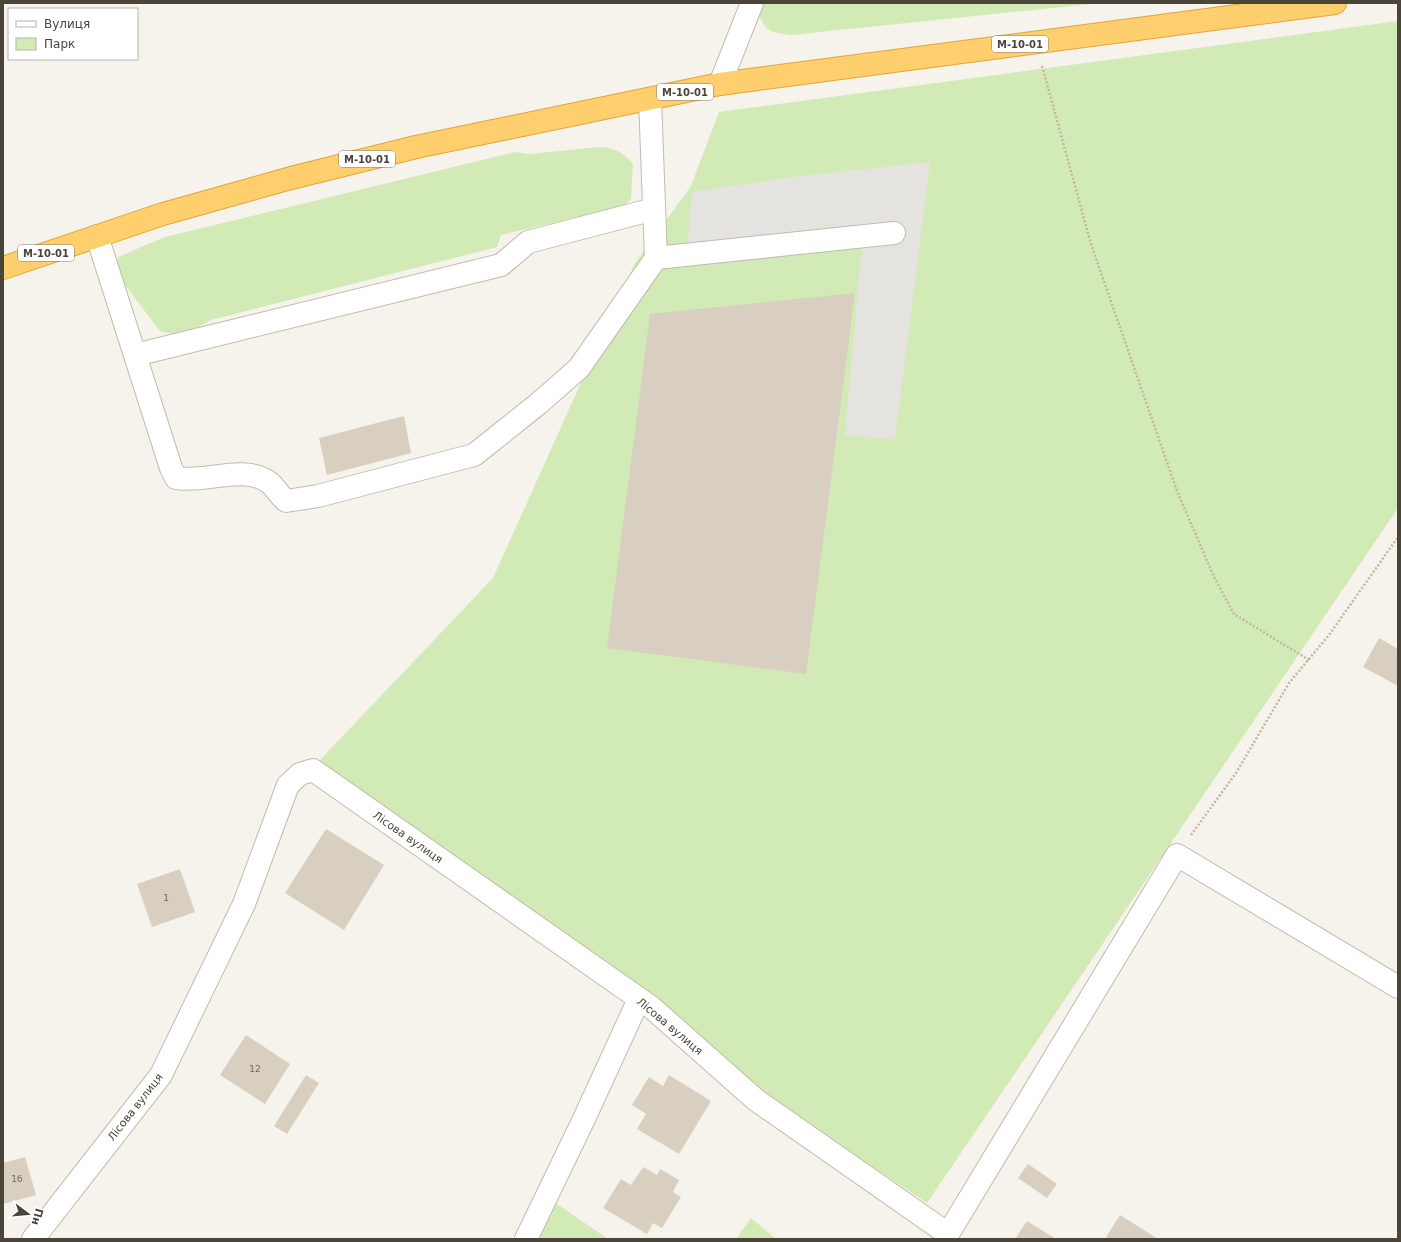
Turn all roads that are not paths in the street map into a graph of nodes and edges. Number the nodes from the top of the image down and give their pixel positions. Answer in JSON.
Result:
{"nodes":[{"id":1,"x":752,"y":3,"type":"edge"},
{"id":2,"x":1335,"y":3,"type":"edge"},
{"id":3,"x":720,"y":84,"type":"junction"},
{"id":4,"x":650,"y":99,"type":"junction"},
{"id":5,"x":654,"y":209,"type":"junction"},
{"id":6,"x":894,"y":233,"type":"dead end"},
{"id":7,"x":97,"y":236,"type":"junction"},
{"id":8,"x":656,"y":258,"type":"junction"},
{"id":9,"x":3,"y":268,"type":"edge"},
{"id":10,"x":135,"y":355,"type":"junction"},
{"id":11,"x":1398,"y":987,"type":"edge"},
{"id":12,"x":639,"y":999,"type":"junction"},
{"id":13,"x":946,"y":1236,"type":"edge"},
{"id":14,"x":32,"y":1239,"type":"edge"},
{"id":15,"x":526,"y":1239,"type":"edge"}],
"edges":[{"from":1,"to":3,"type":"street"},
{"from":2,"to":3,"type":"highway","number":"М-10-01"},
{"from":3,"to":4,"type":"highway","number":"М-10-01"},
{"from":4,"to":5,"type":"street"},
{"from":4,"to":7,"type":"highway","number":"М-10-01"},
{"from":5,"to":8,"type":"street"},
{"from":5,"to":10,"type":"street"},
{"from":6,"to":8,"type":"street"},
{"from":7,"to":9,"type":"highway","number":"М-10-01"},
{"from":7,"to":10,"type":"street"},
{"from":8,"to":10,"type":"street"},
{"from":11,"to":13,"type":"street"},
{"from":12,"to":13,"type":"street","name":"Лісова вулиця"},
{"from":12,"to":14,"type":"street","name":"Лісова вулиця"},
{"from":12,"to":15,"type":"street"}]}
